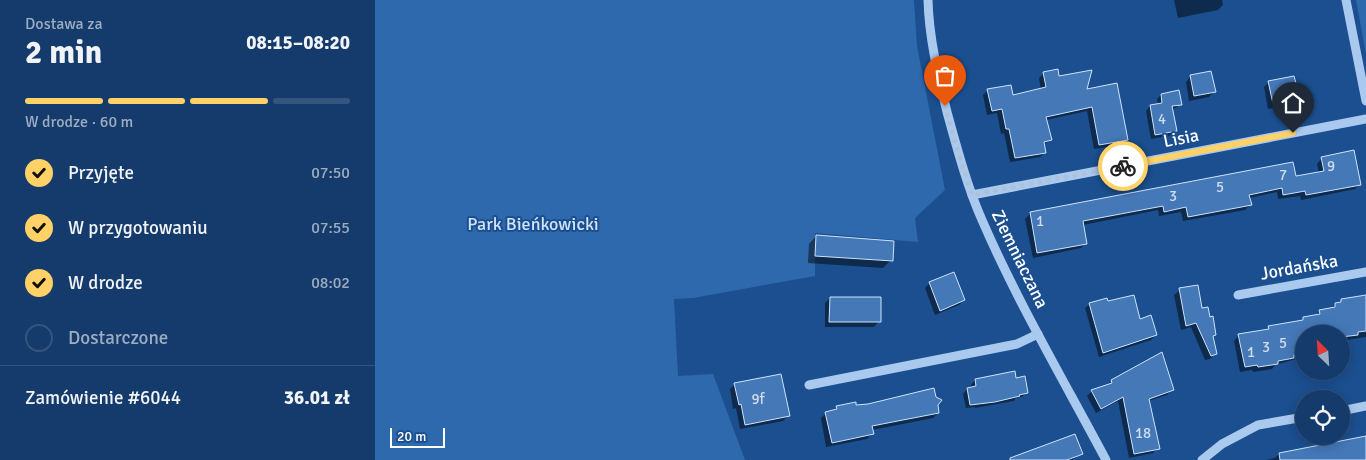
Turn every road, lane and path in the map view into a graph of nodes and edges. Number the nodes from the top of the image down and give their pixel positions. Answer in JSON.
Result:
{"nodes":[{"id":1,"x":928,"y":0,"type":"edge"},
{"id":2,"x":1346,"y":0,"type":"edge"},
{"id":3,"x":1366,"y":101,"type":"edge"},
{"id":4,"x":1366,"y":119,"type":"edge"},
{"id":5,"x":972,"y":195,"type":"junction"},
{"id":6,"x":1366,"y":272,"type":"edge"},
{"id":7,"x":1238,"y":295,"type":"dead end"},
{"id":8,"x":1038,"y":334,"type":"junction"},
{"id":9,"x":809,"y":385,"type":"dead end"},
{"id":10,"x":1366,"y":406,"type":"edge"},
{"id":11,"x":1350,"y":409,"type":"edge"},
{"id":12,"x":1295,"y":419,"type":"edge"},
{"id":13,"x":1106,"y":460,"type":"edge"},
{"id":14,"x":1202,"y":460,"type":"edge"}],
"edges":[{"from":1,"to":5,"type":"street","name":"Ziemniaczana"},
{"from":2,"to":3,"type":"street"},
{"from":4,"to":5,"type":"street","name":"Lisia"},
{"from":5,"to":8,"type":"street","name":"Ziemniaczana"},
{"from":6,"to":7,"type":"street","name":"Jordańska"},
{"from":8,"to":9,"type":"street"},
{"from":8,"to":13,"type":"street","name":"Ziemniaczana"},
{"from":10,"to":11,"type":"street"},
{"from":12,"to":14,"type":"street"}]}
